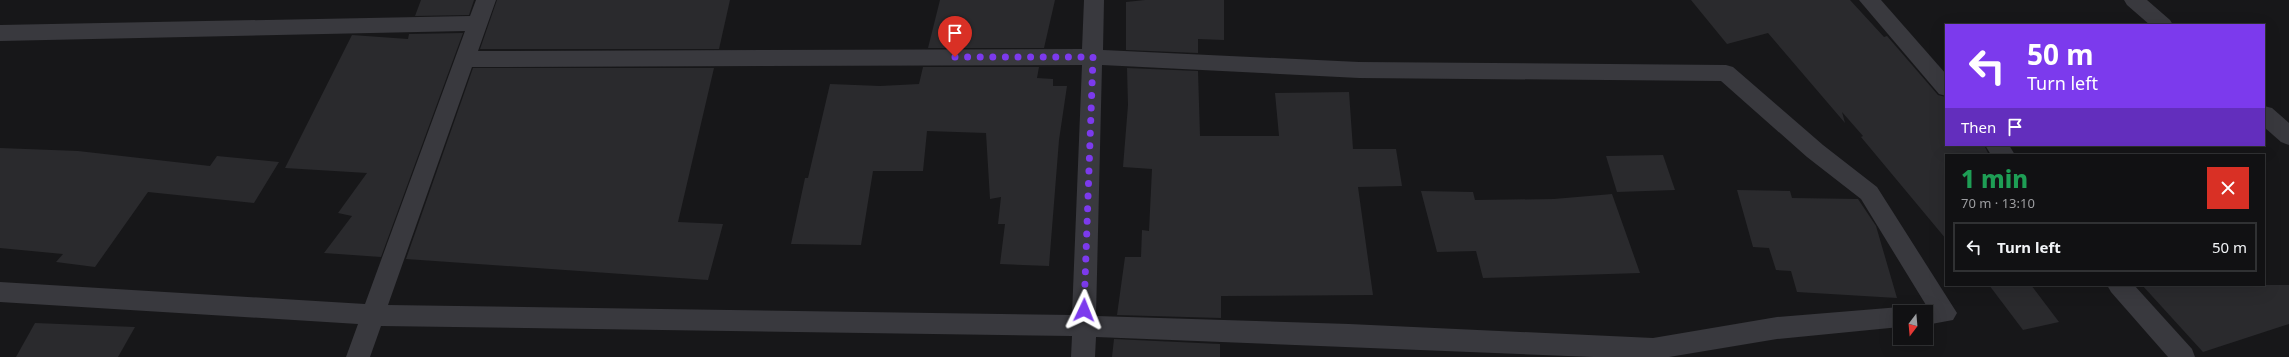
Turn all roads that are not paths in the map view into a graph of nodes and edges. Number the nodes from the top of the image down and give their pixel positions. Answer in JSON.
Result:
{"nodes":[{"id":1,"x":486,"y":0,"type":"edge"},
{"id":2,"x":1094,"y":0,"type":"edge"},
{"id":3,"x":1869,"y":0,"type":"edge"},
{"id":4,"x":2134,"y":0,"type":"edge"},
{"id":5,"x":477,"y":24,"type":"junction"},
{"id":6,"x":2162,"y":24,"type":"edge"},
{"id":7,"x":0,"y":33,"type":"edge"},
{"id":8,"x":1093,"y":57,"type":"junction"},
{"id":9,"x":464,"y":59,"type":"junction"},
{"id":10,"x":1945,"y":87,"type":"edge"},
{"id":11,"x":2265,"y":115,"type":"edge"},
{"id":12,"x":2289,"y":136,"type":"edge"},
{"id":13,"x":1997,"y":146,"type":"edge"},
{"id":14,"x":2003,"y":154,"type":"edge"},
{"id":15,"x":2120,"y":286,"type":"edge"},
{"id":16,"x":0,"y":292,"type":"edge"},
{"id":17,"x":1933,"y":314,"type":"edge"},
{"id":18,"x":375,"y":315,"type":"junction"},
{"id":19,"x":1893,"y":318,"type":"edge"},
{"id":20,"x":1083,"y":326,"type":"junction"},
{"id":21,"x":358,"y":357,"type":"edge"},
{"id":22,"x":1083,"y":357,"type":"edge"},
{"id":23,"x":2183,"y":357,"type":"edge"}],
"edges":[{"from":1,"to":5,"type":"street"},
{"from":2,"to":8,"type":"street"},
{"from":3,"to":10,"type":"street"},
{"from":4,"to":6,"type":"street"},
{"from":5,"to":7,"type":"street"},
{"from":5,"to":9,"type":"street"},
{"from":8,"to":9,"type":"street"},
{"from":8,"to":17,"type":"street"},
{"from":8,"to":20,"type":"street"},
{"from":9,"to":18,"type":"street"},
{"from":11,"to":12,"type":"street"},
{"from":13,"to":14,"type":"street"},
{"from":15,"to":23,"type":"street"},
{"from":16,"to":18,"type":"street"},
{"from":18,"to":20,"type":"street"},
{"from":18,"to":21,"type":"street"},
{"from":19,"to":20,"type":"street"},
{"from":20,"to":22,"type":"street"}]}
